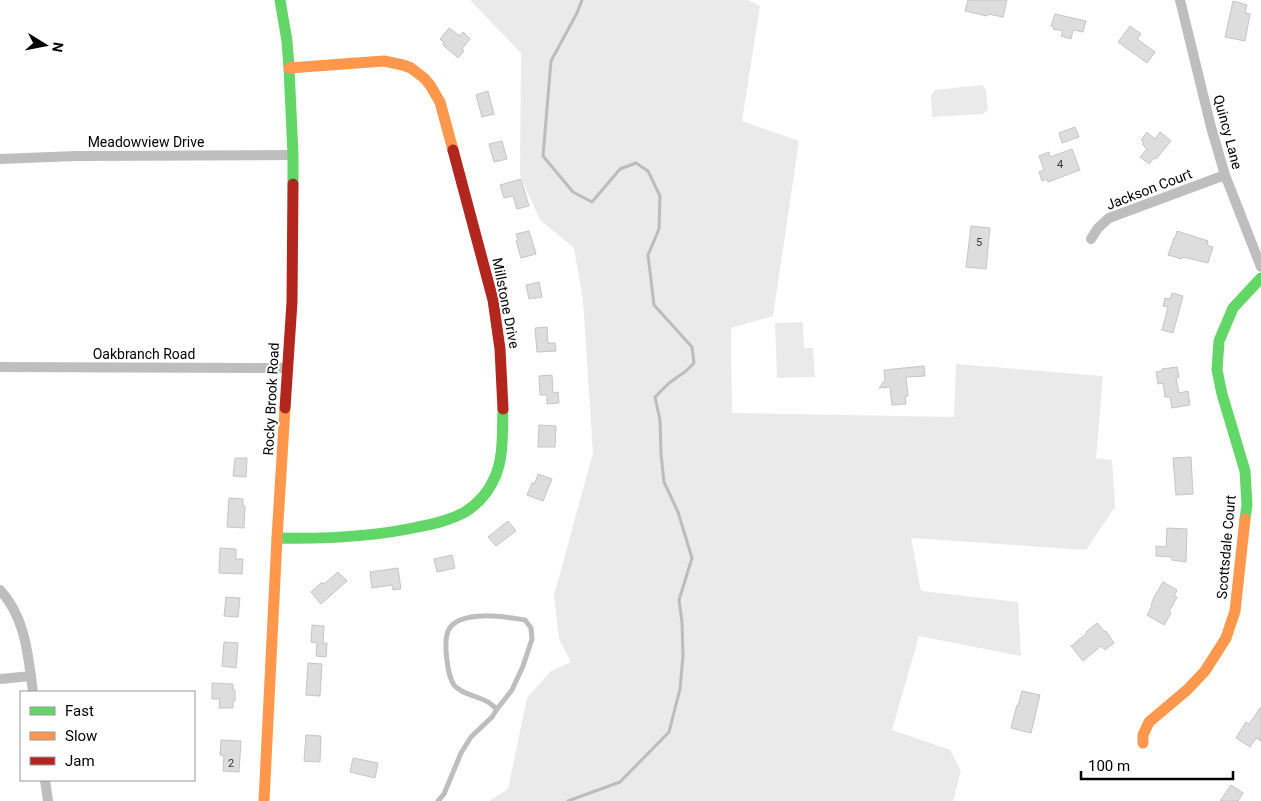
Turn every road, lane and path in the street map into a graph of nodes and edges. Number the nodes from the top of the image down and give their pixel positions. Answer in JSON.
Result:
{"nodes":[{"id":1,"x":280,"y":0,"type":"edge"},
{"id":2,"x":1180,"y":0,"type":"edge"},
{"id":3,"x":288,"y":68,"type":"junction"},
{"id":4,"x":293,"y":155,"type":"junction"},
{"id":5,"x":0,"y":159,"type":"edge"},
{"id":6,"x":1225,"y":175,"type":"junction"},
{"id":7,"x":1091,"y":239,"type":"dead end"},
{"id":8,"x":1261,"y":267,"type":"edge"},
{"id":9,"x":1261,"y":278,"type":"edge"},
{"id":10,"x":0,"y":367,"type":"edge"},
{"id":11,"x":288,"y":368,"type":"junction"},
{"id":12,"x":278,"y":538,"type":"junction"},
{"id":13,"x":0,"y":590,"type":"edge"},
{"id":14,"x":31,"y":676,"type":"junction"},
{"id":15,"x":0,"y":679,"type":"edge"},
{"id":16,"x":33,"y":691,"type":"edge"},
{"id":17,"x":497,"y":709,"type":"junction"},
{"id":18,"x":1143,"y":743,"type":"dead end"},
{"id":19,"x":45,"y":781,"type":"edge"},
{"id":20,"x":48,"y":801,"type":"edge"},
{"id":21,"x":264,"y":801,"type":"edge"},
{"id":22,"x":438,"y":801,"type":"edge"}],
"edges":[{"from":1,"to":3,"type":"street","name":"Rocky Brook Road"},
{"from":2,"to":6,"type":"street","name":"Quincy Lane"},
{"from":3,"to":4,"type":"street","name":"Rocky Brook Road"},
{"from":3,"to":12,"type":"street","name":"Millstone Drive"},
{"from":4,"to":5,"type":"street","name":"Meadowview Drive"},
{"from":4,"to":11,"type":"street","name":"Rocky Brook Road"},
{"from":6,"to":7,"type":"street","name":"Jackson Court"},
{"from":6,"to":8,"type":"street","name":"Quincy Lane"},
{"from":9,"to":18,"type":"street","name":"Scottsdale Court"},
{"from":10,"to":11,"type":"street","name":"Oakbranch Road"},
{"from":11,"to":12,"type":"street","name":"Rocky Brook Road"},
{"from":12,"to":21,"type":"street","name":"Rocky Brook Road"},
{"from":13,"to":14,"type":"street"},
{"from":14,"to":15,"type":"street"},
{"from":14,"to":16,"type":"street"},
{"from":17,"to":17,"type":"lane"},
{"from":17,"to":22,"type":"lane"},
{"from":19,"to":20,"type":"street"}]}
